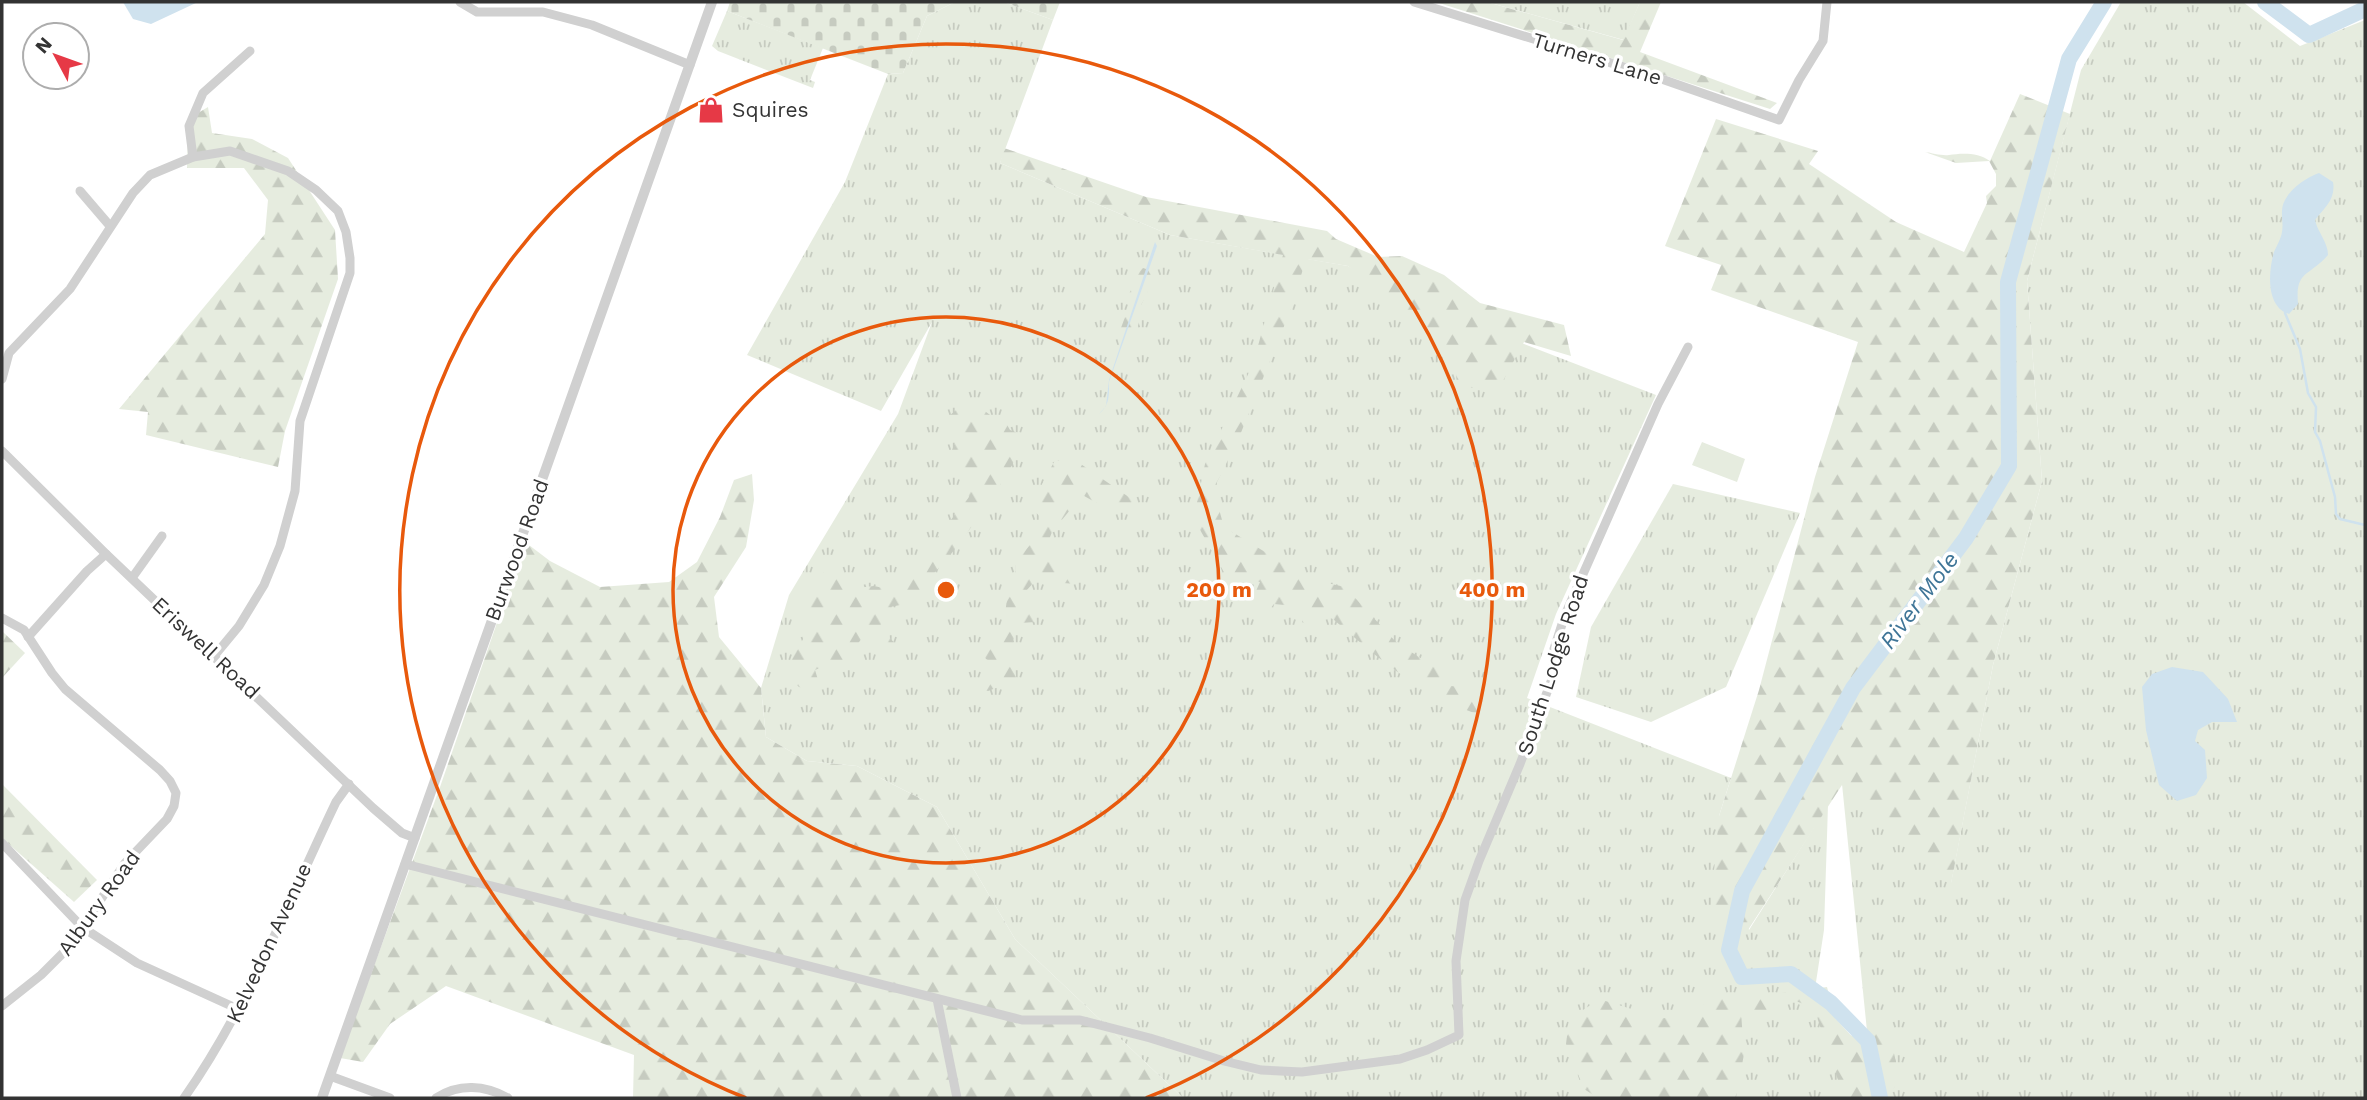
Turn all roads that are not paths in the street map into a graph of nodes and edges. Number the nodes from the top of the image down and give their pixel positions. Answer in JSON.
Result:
{"nodes":[{"id":1,"x":460,"y":2,"type":"edge"},
{"id":2,"x":712,"y":2,"type":"edge"},
{"id":3,"x":1413,"y":2,"type":"edge"},
{"id":4,"x":1827,"y":2,"type":"edge"},
{"id":5,"x":250,"y":51,"type":"dead end"},
{"id":6,"x":690,"y":65,"type":"junction"},
{"id":7,"x":193,"y":157,"type":"junction"},
{"id":8,"x":80,"y":191,"type":"dead end"},
{"id":9,"x":110,"y":226,"type":"junction"},
{"id":10,"x":1688,"y":347,"type":"dead end"},
{"id":11,"x":2,"y":379,"type":"edge"},
{"id":12,"x":2,"y":451,"type":"edge"},
{"id":13,"x":162,"y":536,"type":"dead end"},
{"id":14,"x":106,"y":554,"type":"junction"},
{"id":15,"x":132,"y":578,"type":"junction"},
{"id":16,"x":2,"y":618,"type":"edge"},
{"id":17,"x":28,"y":637,"type":"junction"},
{"id":18,"x":215,"y":656,"type":"junction"},
{"id":19,"x":349,"y":783,"type":"junction"},
{"id":20,"x":415,"y":838,"type":"junction"},
{"id":21,"x":2,"y":843,"type":"edge"},
{"id":22,"x":405,"y":864,"type":"junction"},
{"id":23,"x":82,"y":927,"type":"junction"},
{"id":24,"x":937,"y":999,"type":"junction"},
{"id":25,"x":2,"y":1006,"type":"edge"},
{"id":26,"x":239,"y":1009,"type":"junction"},
{"id":27,"x":330,"y":1076,"type":"junction"},
{"id":28,"x":184,"y":1098,"type":"edge"},
{"id":29,"x":322,"y":1098,"type":"edge"},
{"id":30,"x":390,"y":1098,"type":"edge"},
{"id":31,"x":436,"y":1098,"type":"edge"},
{"id":32,"x":508,"y":1098,"type":"edge"},
{"id":33,"x":957,"y":1098,"type":"edge"}],
"edges":[{"from":1,"to":6,"type":"street"},
{"from":2,"to":6,"type":"street","name":"Burwood Road"},
{"from":3,"to":4,"type":"street","name":"Turners Lane"},
{"from":5,"to":7,"type":"street"},
{"from":6,"to":20,"type":"street","name":"Burwood Road"},
{"from":7,"to":9,"type":"street"},
{"from":7,"to":18,"type":"street"},
{"from":8,"to":9,"type":"street"},
{"from":9,"to":11,"type":"street"},
{"from":10,"to":24,"type":"street","name":"South Lodge Road"},
{"from":12,"to":14,"type":"street","name":"Eriswell Road"},
{"from":13,"to":15,"type":"street"},
{"from":14,"to":15,"type":"street","name":"Eriswell Road"},
{"from":14,"to":17,"type":"street"},
{"from":15,"to":18,"type":"street","name":"Eriswell Road"},
{"from":16,"to":17,"type":"street"},
{"from":17,"to":23,"type":"street","name":"Albury Road"},
{"from":18,"to":19,"type":"street","name":"Eriswell Road"},
{"from":19,"to":20,"type":"street","name":"Eriswell Road"},
{"from":19,"to":26,"type":"street","name":"Kelvedon Avenue"},
{"from":20,"to":22,"type":"street","name":"Burwood Road"},
{"from":21,"to":23,"type":"street"},
{"from":22,"to":24,"type":"street"},
{"from":22,"to":27,"type":"street","name":"Burwood Road"},
{"from":23,"to":25,"type":"street","name":"Albury Road"},
{"from":23,"to":26,"type":"street"},
{"from":24,"to":33,"type":"street"},
{"from":26,"to":28,"type":"street","name":"Kelvedon Avenue"},
{"from":27,"to":29,"type":"street","name":"Burwood Road"},
{"from":27,"to":30,"type":"street"},
{"from":31,"to":32,"type":"street"}]}
